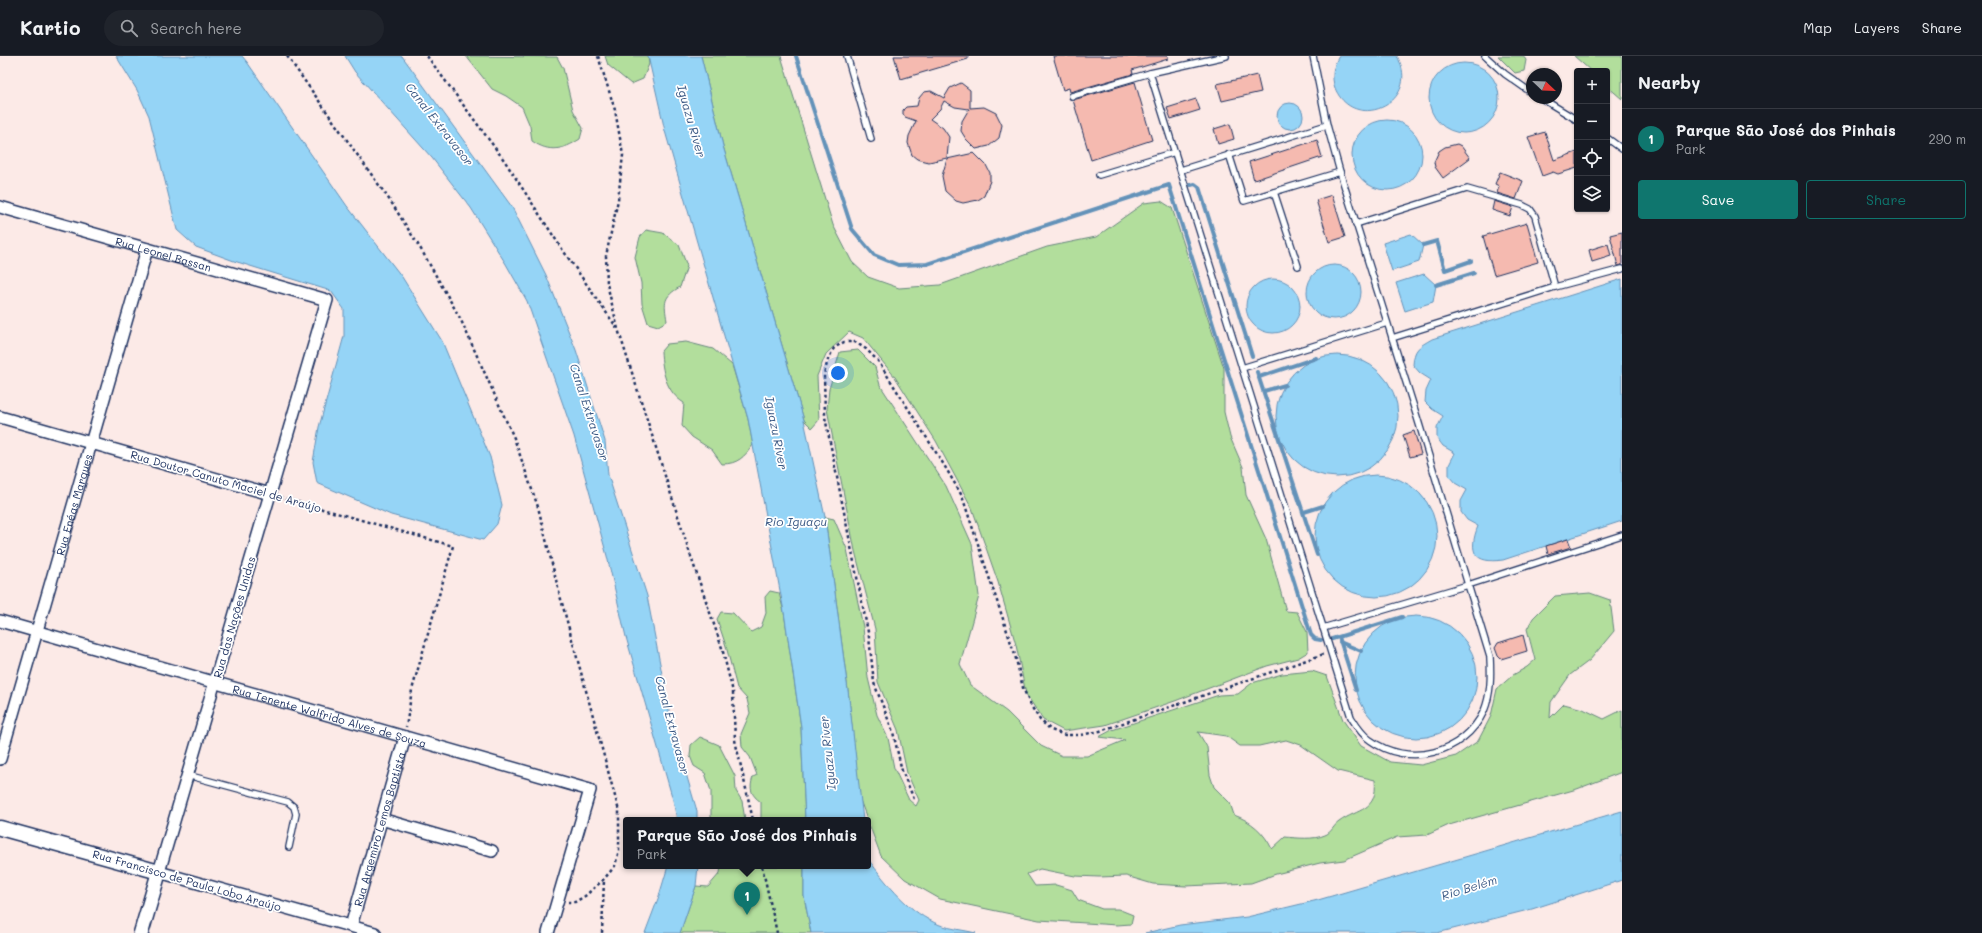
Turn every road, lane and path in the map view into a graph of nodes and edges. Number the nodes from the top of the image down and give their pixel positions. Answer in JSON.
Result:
{"nodes":[{"id":1,"x":287,"y":56,"type":"edge"},
{"id":2,"x":427,"y":56,"type":"edge"},
{"id":3,"x":598,"y":56,"type":"edge"},
{"id":4,"x":847,"y":56,"type":"edge"},
{"id":5,"x":1226,"y":56,"type":"edge"},
{"id":6,"x":1313,"y":56,"type":"edge"},
{"id":7,"x":1485,"y":56,"type":"edge"},
{"id":8,"x":1204,"y":58,"type":"edge"},
{"id":9,"x":1150,"y":73,"type":"junction"},
{"id":10,"x":1526,"y":89,"type":"edge"},
{"id":11,"x":1072,"y":96,"type":"dead end"},
{"id":12,"x":1551,"y":104,"type":"edge"},
{"id":13,"x":1574,"y":118,"type":"edge"},
{"id":14,"x":1327,"y":125,"type":"junction"},
{"id":15,"x":871,"y":139,"type":"dead end"},
{"id":16,"x":1610,"y":140,"type":"edge"},
{"id":17,"x":1622,"y":149,"type":"edge"},
{"id":18,"x":1175,"y":152,"type":"junction"},
{"id":19,"x":1230,"y":154,"type":"junction"},
{"id":20,"x":1181,"y":170,"type":"junction"},
{"id":21,"x":1340,"y":172,"type":"junction"},
{"id":22,"x":1100,"y":176,"type":"dead end"},
{"id":23,"x":1274,"y":192,"type":"junction"},
{"id":24,"x":0,"y":207,"type":"edge"},
{"id":25,"x":1356,"y":224,"type":"junction"},
{"id":26,"x":147,"y":249,"type":"junction"},
{"id":27,"x":1298,"y":266,"type":"dead end"},
{"id":28,"x":1622,"y":269,"type":"edge"},
{"id":29,"x":1555,"y":287,"type":"junction"},
{"id":30,"x":327,"y":300,"type":"joint"},
{"id":31,"x":1387,"y":323,"type":"junction"},
{"id":32,"x":618,"y":329,"type":"junction"},
{"id":33,"x":1392,"y":338,"type":"junction"},
{"id":34,"x":1242,"y":368,"type":"junction"},
{"id":35,"x":0,"y":417,"type":"edge"},
{"id":36,"x":92,"y":443,"type":"junction"},
{"id":37,"x":270,"y":494,"type":"junction"},
{"id":38,"x":1622,"y":535,"type":"edge"},
{"id":39,"x":453,"y":546,"type":"joint"},
{"id":40,"x":1468,"y":585,"type":"junction"},
{"id":41,"x":0,"y":621,"type":"edge"},
{"id":42,"x":1322,"y":628,"type":"junction"},
{"id":43,"x":37,"y":632,"type":"junction"},
{"id":44,"x":1330,"y":652,"type":"junction"},
{"id":45,"x":214,"y":683,"type":"junction"},
{"id":46,"x":405,"y":737,"type":"junction"},
{"id":47,"x":0,"y":759,"type":"edge"},
{"id":48,"x":187,"y":775,"type":"junction"},
{"id":49,"x":914,"y":799,"type":"dead end"},
{"id":50,"x":752,"y":817,"type":"edge"},
{"id":51,"x":381,"y":819,"type":"junction"},
{"id":52,"x":0,"y":828,"type":"edge"},
{"id":53,"x":289,"y":847,"type":"dead end"},
{"id":54,"x":492,"y":850,"type":"dead end"},
{"id":55,"x":763,"y":869,"type":"edge"},
{"id":56,"x":159,"y":872,"type":"junction"},
{"id":57,"x":604,"y":879,"type":"junction"},
{"id":58,"x":557,"y":903,"type":"junction"},
{"id":59,"x":351,"y":926,"type":"junction"},
{"id":60,"x":141,"y":933,"type":"edge"},
{"id":61,"x":375,"y":933,"type":"edge"},
{"id":62,"x":548,"y":933,"type":"edge"},
{"id":63,"x":602,"y":933,"type":"edge"},
{"id":64,"x":777,"y":933,"type":"edge"}],
"edges":[{"from":1,"to":57,"type":"path"},
{"from":2,"to":32,"type":"path"},
{"from":3,"to":32,"type":"path"},
{"from":4,"to":15,"type":"lane"},
{"from":5,"to":8,"type":"lane"},
{"from":6,"to":14,"type":"lane"},
{"from":7,"to":10,"type":"lane"},
{"from":8,"to":9,"type":"lane"},
{"from":9,"to":11,"type":"lane"},
{"from":9,"to":18,"type":"lane"},
{"from":12,"to":13,"type":"lane"},
{"from":14,"to":19,"type":"lane"},
{"from":14,"to":21,"type":"lane"},
{"from":16,"to":17,"type":"lane"},
{"from":18,"to":20,"type":"lane"},
{"from":18,"to":22,"type":"lane"},
{"from":19,"to":20,"type":"lane"},
{"from":19,"to":23,"type":"lane"},
{"from":20,"to":34,"type":"lane"},
{"from":21,"to":23,"type":"lane"},
{"from":21,"to":25,"type":"lane"},
{"from":23,"to":27,"type":"lane"},
{"from":24,"to":26,"type":"street","name":"Rua Leonel Bassan"},
{"from":25,"to":29,"type":"lane"},
{"from":25,"to":31,"type":"lane"},
{"from":26,"to":30,"type":"street","name":"Rua Leonel Bassan"},
{"from":26,"to":36,"type":"street","name":"Rua Enéas Marques"},
{"from":28,"to":29,"type":"lane"},
{"from":29,"to":33,"type":"lane"},
{"from":30,"to":37,"type":"street","name":"Rua das Nações Unidas"},
{"from":31,"to":33,"type":"lane"},
{"from":31,"to":34,"type":"lane"},
{"from":32,"to":50,"type":"path"},
{"from":33,"to":40,"type":"lane"},
{"from":34,"to":42,"type":"lane"},
{"from":35,"to":36,"type":"street","name":"Rua Doutor Canuto Maciel de Araújo"},
{"from":36,"to":37,"type":"street","name":"Rua Doutor Canuto Maciel de Araújo"},
{"from":36,"to":43,"type":"street","name":"Rua Enéas Marques"},
{"from":37,"to":39,"type":"path","name":"Rua Doutor Canuto Maciel de Araújo"},
{"from":37,"to":45,"type":"street","name":"Rua das Nações Unidas"},
{"from":38,"to":40,"type":"lane"},
{"from":39,"to":46,"type":"path","name":"Rua Argemiro Lemos Baptista"},
{"from":40,"to":42,"type":"lane"},
{"from":40,"to":44,"type":"lane"},
{"from":41,"to":43,"type":"street","name":"Rua Tenente Walfrido Alves de Souza"},
{"from":42,"to":44,"type":"lane"},
{"from":43,"to":45,"type":"street","name":"Rua Tenente Walfrido Alves de Souza"},
{"from":43,"to":47,"type":"street","name":"Rua Enéas Marques"},
{"from":44,"to":49,"type":"path"},
{"from":45,"to":46,"type":"street","name":"Rua Tenente Walfrido Alves de Souza"},
{"from":45,"to":48,"type":"street","name":"Rua das Nações Unidas"},
{"from":46,"to":51,"type":"street","name":"Rua Argemiro Lemos Baptista"},
{"from":46,"to":58,"type":"street","name":"Rua Tenente Walfrido Alves de Souza"},
{"from":48,"to":53,"type":"lane"},
{"from":48,"to":56,"type":"street","name":"Rua das Nações Unidas"},
{"from":51,"to":54,"type":"street"},
{"from":51,"to":59,"type":"street","name":"Rua Argemiro Lemos Baptista"},
{"from":52,"to":56,"type":"street","name":"Rua Francisco de Paula Lobo Araújo"},
{"from":55,"to":64,"type":"path"},
{"from":56,"to":59,"type":"street","name":"Rua Francisco de Paula Lobo Araújo"},
{"from":56,"to":60,"type":"street","name":"Rua das Nações Unidas"},
{"from":57,"to":58,"type":"path"},
{"from":57,"to":63,"type":"path"},
{"from":58,"to":62,"type":"street"},
{"from":59,"to":61,"type":"street","name":"Rua Francisco de Paula Lobo Araújo"}]}
